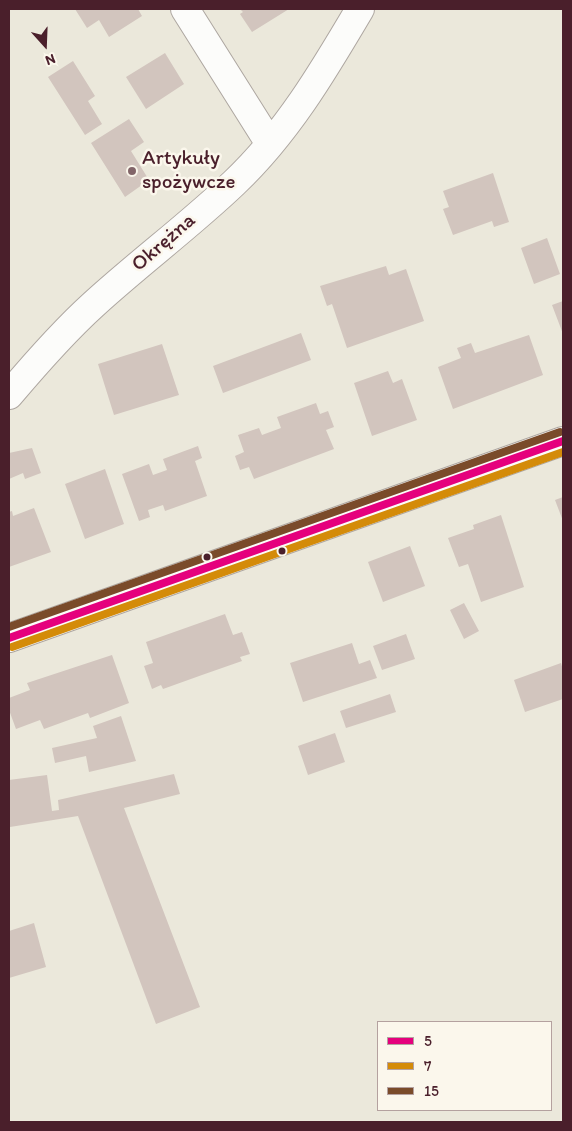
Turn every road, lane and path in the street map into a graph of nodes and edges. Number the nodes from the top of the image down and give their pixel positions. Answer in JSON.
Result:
{"nodes":[{"id":1,"x":185,"y":9,"type":"edge"},
{"id":2,"x":360,"y":9,"type":"edge"},
{"id":3,"x":270,"y":144,"type":"junction"},
{"id":4,"x":9,"y":394,"type":"edge"},
{"id":5,"x":563,"y":441,"type":"edge"},
{"id":6,"x":9,"y":638,"type":"edge"}],
"edges":[{"from":1,"to":3,"type":"street"},
{"from":2,"to":3,"type":"street","name":"Okrężna"},
{"from":3,"to":4,"type":"street","name":"Okrężna"},
{"from":5,"to":6,"type":"street"}]}
